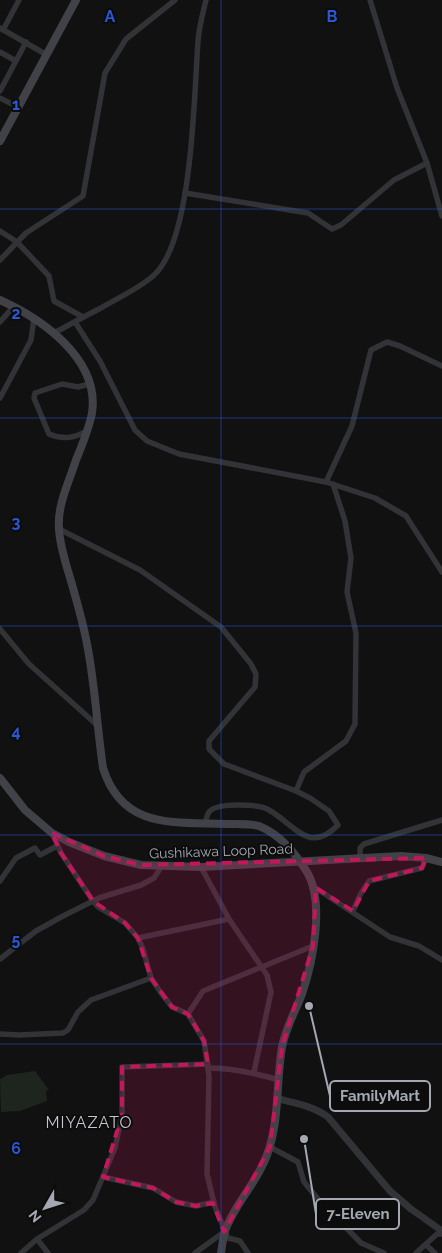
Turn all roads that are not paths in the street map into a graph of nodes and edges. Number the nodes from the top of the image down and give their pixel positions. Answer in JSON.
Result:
{"nodes":[{"id":1,"x":18,"y":0,"type":"edge"},
{"id":2,"x":76,"y":0,"type":"edge"},
{"id":3,"x":176,"y":0,"type":"edge"},
{"id":4,"x":206,"y":0,"type":"edge"},
{"id":5,"x":370,"y":0,"type":"edge"},
{"id":6,"x":1,"y":29,"type":"edge"},
{"id":7,"x":26,"y":42,"type":"junction"},
{"id":8,"x":0,"y":52,"type":"edge"},
{"id":9,"x":46,"y":55,"type":"junction"},
{"id":10,"x":16,"y":61,"type":"junction"},
{"id":11,"x":0,"y":91,"type":"edge"},
{"id":12,"x":0,"y":98,"type":"edge"},
{"id":13,"x":18,"y":107,"type":"junction"},
{"id":14,"x":0,"y":141,"type":"edge"},
{"id":15,"x":427,"y":163,"type":"junction"},
{"id":16,"x":185,"y":192,"type":"junction"},
{"id":17,"x":442,"y":216,"type":"edge"},
{"id":18,"x":0,"y":231,"type":"edge"},
{"id":19,"x":17,"y":242,"type":"junction"},
{"id":20,"x":0,"y":260,"type":"edge"},
{"id":21,"x":0,"y":300,"type":"edge"},
{"id":22,"x":14,"y":306,"type":"junction"},
{"id":23,"x":83,"y":317,"type":"junction"},
{"id":24,"x":34,"y":318,"type":"junction"},
{"id":25,"x":0,"y":322,"type":"edge"},
{"id":26,"x":75,"y":322,"type":"junction"},
{"id":27,"x":54,"y":333,"type":"junction"},
{"id":28,"x":442,"y":366,"type":"edge"},
{"id":29,"x":89,"y":384,"type":"junction"},
{"id":30,"x":0,"y":398,"type":"edge"},
{"id":31,"x":87,"y":431,"type":"junction"},
{"id":32,"x":326,"y":482,"type":"junction"},
{"id":33,"x":333,"y":484,"type":"junction"},
{"id":34,"x":59,"y":530,"type":"junction"},
{"id":35,"x":442,"y":572,"type":"edge"},
{"id":36,"x":0,"y":628,"type":"edge"},
{"id":37,"x":97,"y":725,"type":"junction"},
{"id":38,"x":0,"y":778,"type":"edge"},
{"id":39,"x":296,"y":791,"type":"junction"},
{"id":40,"x":442,"y":820,"type":"edge"},
{"id":41,"x":205,"y":823,"type":"junction"},
{"id":42,"x":52,"y":833,"type":"junction"},
{"id":43,"x":57,"y":846,"type":"junction"},
{"id":44,"x":360,"y":857,"type":"junction"},
{"id":45,"x":426,"y":858,"type":"junction"},
{"id":46,"x":300,"y":861,"type":"junction"},
{"id":47,"x":442,"y":862,"type":"edge"},
{"id":48,"x":161,"y":867,"type":"junction"},
{"id":49,"x":201,"y":867,"type":"junction"},
{"id":50,"x":0,"y":881,"type":"edge"},
{"id":51,"x":314,"y":887,"type":"junction"},
{"id":52,"x":93,"y":901,"type":"junction"},
{"id":53,"x":353,"y":911,"type":"junction"},
{"id":54,"x":229,"y":919,"type":"junction"},
{"id":55,"x":138,"y":938,"type":"junction"},
{"id":56,"x":313,"y":946,"type":"junction"},
{"id":57,"x":0,"y":959,"type":"edge"},
{"id":58,"x":442,"y":960,"type":"edge"},
{"id":59,"x":262,"y":967,"type":"junction"},
{"id":60,"x":151,"y":978,"type":"junction"},
{"id":61,"x":188,"y":1014,"type":"junction"},
{"id":62,"x":0,"y":1034,"type":"edge"},
{"id":63,"x":208,"y":1066,"type":"junction"},
{"id":64,"x":254,"y":1072,"type":"junction"},
{"id":65,"x":279,"y":1080,"type":"junction"},
{"id":66,"x":278,"y":1099,"type":"junction"},
{"id":67,"x":270,"y":1147,"type":"junction"},
{"id":68,"x":102,"y":1177,"type":"junction"},
{"id":69,"x":214,"y":1202,"type":"junction"},
{"id":70,"x":224,"y":1232,"type":"junction"},
{"id":71,"x":442,"y":1232,"type":"edge"},
{"id":72,"x":37,"y":1239,"type":"junction"},
{"id":73,"x":426,"y":1245,"type":"junction"},
{"id":74,"x":21,"y":1253,"type":"edge"},
{"id":75,"x":48,"y":1253,"type":"edge"},
{"id":76,"x":195,"y":1253,"type":"edge"},
{"id":77,"x":221,"y":1253,"type":"edge"},
{"id":78,"x":248,"y":1253,"type":"edge"},
{"id":79,"x":384,"y":1253,"type":"edge"},
{"id":80,"x":416,"y":1253,"type":"edge"},
{"id":81,"x":435,"y":1253,"type":"edge"}],
"edges":[{"from":1,"to":6,"type":"street"},
{"from":2,"to":9,"type":"main road"},
{"from":3,"to":19,"type":"street"},
{"from":4,"to":16,"type":"street"},
{"from":5,"to":15,"type":"street"},
{"from":6,"to":7,"type":"street"},
{"from":7,"to":9,"type":"street"},
{"from":7,"to":10,"type":"street"},
{"from":8,"to":10,"type":"street"},
{"from":9,"to":13,"type":"main road"},
{"from":10,"to":11,"type":"street"},
{"from":12,"to":13,"type":"street"},
{"from":13,"to":14,"type":"main road"},
{"from":15,"to":16,"type":"street"},
{"from":15,"to":17,"type":"street"},
{"from":16,"to":23,"type":"street"},
{"from":18,"to":19,"type":"street"},
{"from":19,"to":20,"type":"street"},
{"from":19,"to":23,"type":"street"},
{"from":21,"to":22,"type":"main road"},
{"from":22,"to":24,"type":"main road"},
{"from":22,"to":25,"type":"street"},
{"from":23,"to":26,"type":"street"},
{"from":24,"to":27,"type":"main road"},
{"from":24,"to":30,"type":"street"},
{"from":26,"to":27,"type":"street"},
{"from":26,"to":32,"type":"street"},
{"from":27,"to":29,"type":"main road"},
{"from":28,"to":32,"type":"street"},
{"from":29,"to":31,"type":"main road"},
{"from":29,"to":31,"type":"street"},
{"from":31,"to":34,"type":"main road"},
{"from":32,"to":33,"type":"street"},
{"from":33,"to":35,"type":"street"},
{"from":33,"to":39,"type":"street"},
{"from":34,"to":37,"type":"main road"},
{"from":34,"to":39,"type":"street"},
{"from":36,"to":37,"type":"street"},
{"from":37,"to":41,"type":"main road"},
{"from":38,"to":42,"type":"main road","name":"Gushikawa Loop Road"},
{"from":39,"to":41,"type":"street"},
{"from":40,"to":44,"type":"street"},
{"from":41,"to":46,"type":"main road"},
{"from":42,"to":43,"type":"street"},
{"from":42,"to":48,"type":"main road","name":"Gushikawa Loop Road"},
{"from":43,"to":50,"type":"street"},
{"from":43,"to":52,"type":"street"},
{"from":44,"to":45,"type":"main road","name":"Gushikawa Loop Road"},
{"from":44,"to":46,"type":"main road","name":"Gushikawa Loop Road"},
{"from":45,"to":47,"type":"main road","name":"Gushikawa Loop Road"},
{"from":45,"to":53,"type":"street"},
{"from":46,"to":49,"type":"main road","name":"Gushikawa Loop Road"},
{"from":46,"to":51,"type":"main road"},
{"from":48,"to":49,"type":"main road","name":"Gushikawa Loop Road"},
{"from":48,"to":52,"type":"street"},
{"from":49,"to":54,"type":"street"},
{"from":51,"to":53,"type":"street"},
{"from":51,"to":56,"type":"main road"},
{"from":52,"to":55,"type":"street"},
{"from":52,"to":57,"type":"street"},
{"from":53,"to":58,"type":"street"},
{"from":54,"to":55,"type":"street"},
{"from":54,"to":59,"type":"street"},
{"from":55,"to":60,"type":"street"},
{"from":56,"to":59,"type":"street"},
{"from":56,"to":65,"type":"main road"},
{"from":59,"to":61,"type":"street"},
{"from":59,"to":64,"type":"street"},
{"from":60,"to":61,"type":"street"},
{"from":60,"to":62,"type":"street"},
{"from":61,"to":63,"type":"street"},
{"from":63,"to":64,"type":"street"},
{"from":63,"to":68,"type":"street"},
{"from":63,"to":69,"type":"street"},
{"from":64,"to":65,"type":"street"},
{"from":65,"to":66,"type":"main road"},
{"from":66,"to":67,"type":"main road"},
{"from":66,"to":71,"type":"street"},
{"from":67,"to":70,"type":"main road"},
{"from":67,"to":79,"type":"street"},
{"from":68,"to":69,"type":"street"},
{"from":68,"to":72,"type":"street"},
{"from":69,"to":70,"type":"street"},
{"from":70,"to":76,"type":"street"},
{"from":70,"to":77,"type":"main road"},
{"from":70,"to":78,"type":"street"},
{"from":71,"to":73,"type":"street"},
{"from":72,"to":74,"type":"street"},
{"from":72,"to":75,"type":"street"},
{"from":73,"to":80,"type":"street"},
{"from":73,"to":81,"type":"street"}]}
